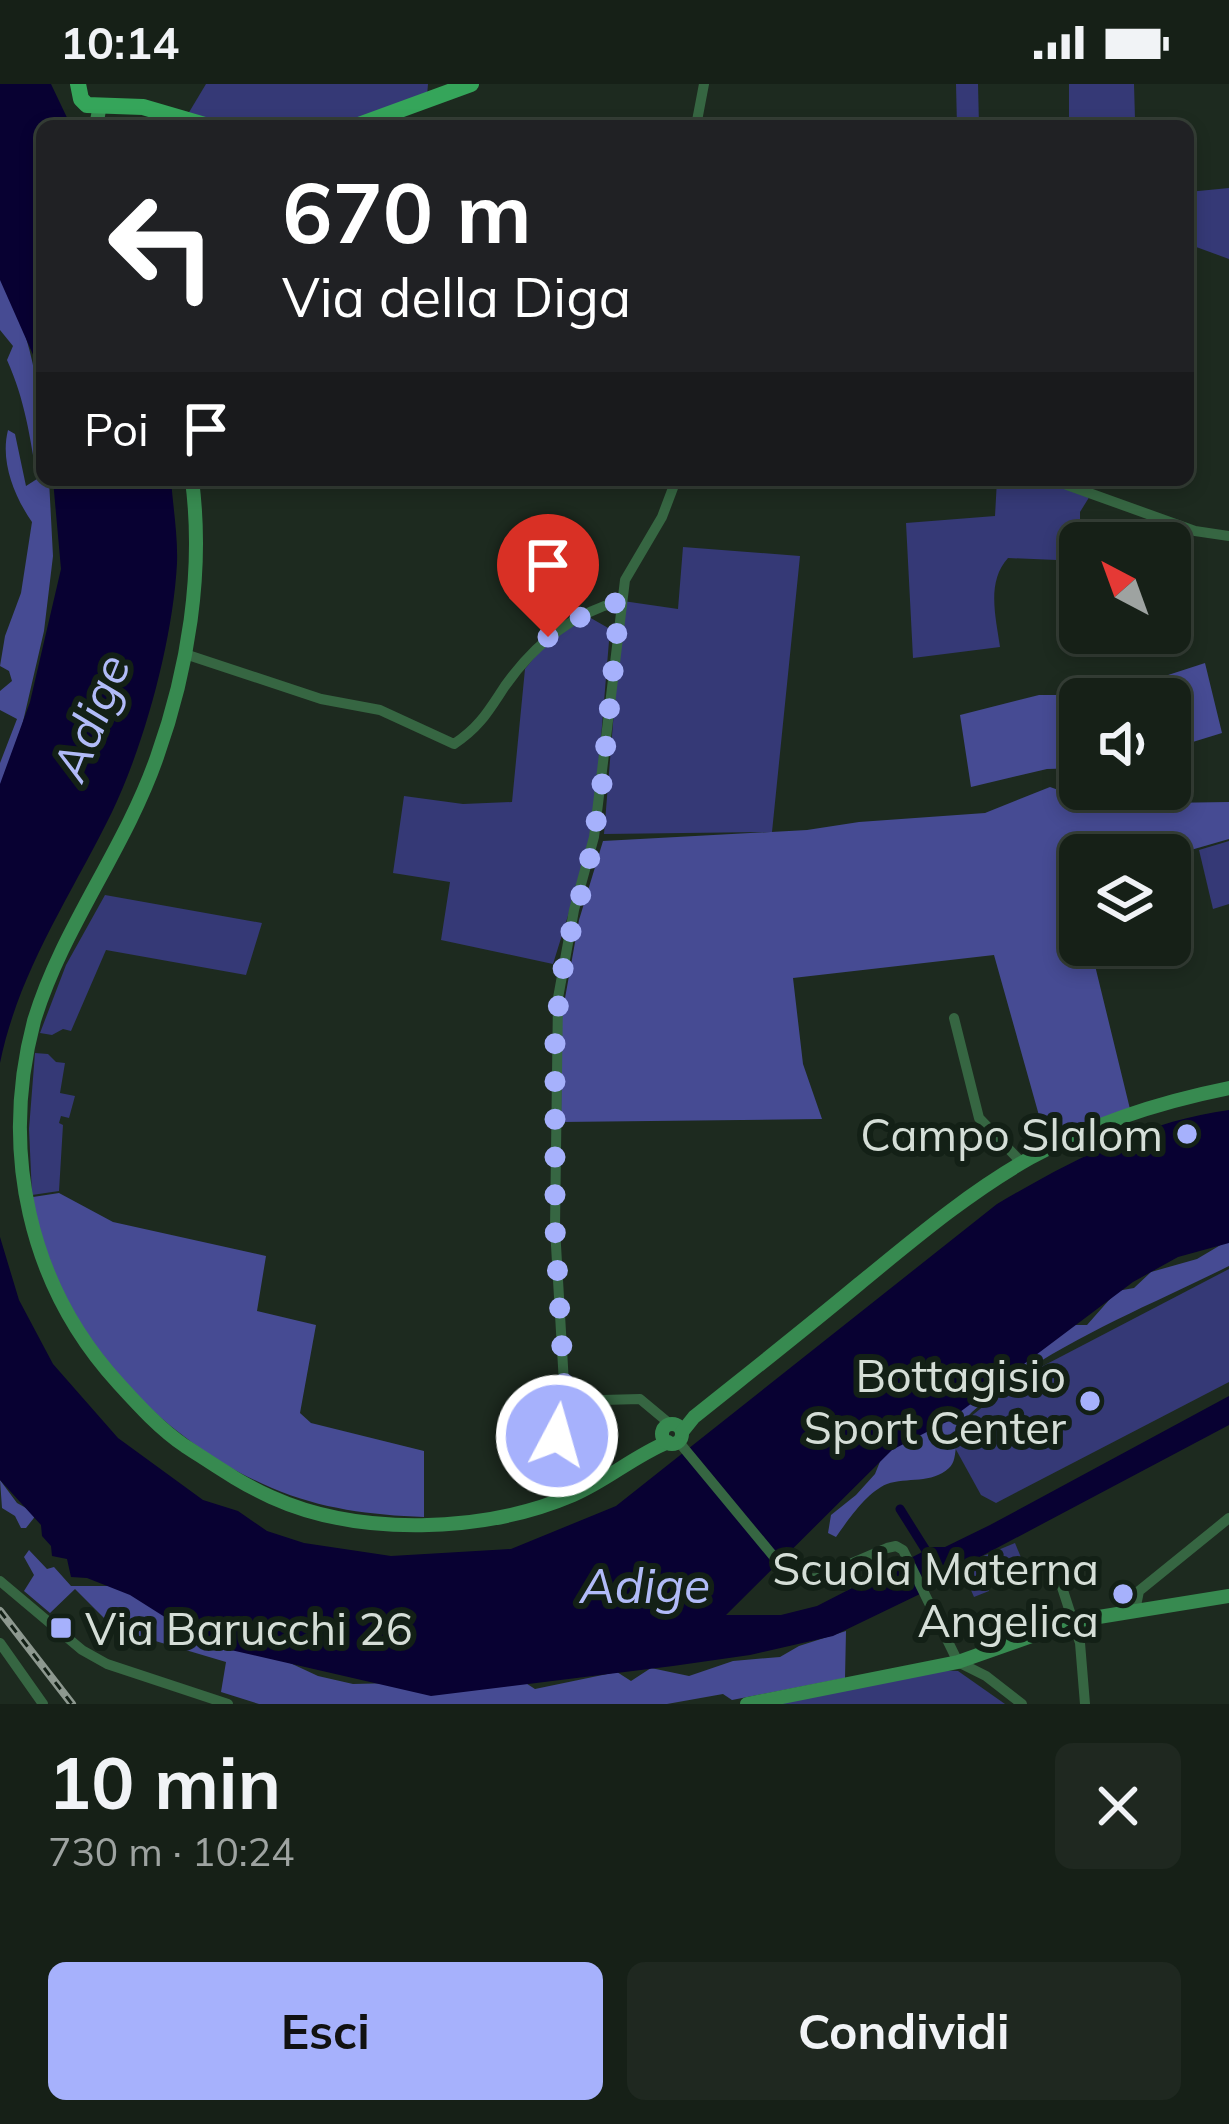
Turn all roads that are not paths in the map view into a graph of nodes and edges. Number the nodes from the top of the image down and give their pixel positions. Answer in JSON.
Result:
{"nodes":[{"id":1,"x":471,"y":84,"type":"edge"},
{"id":2,"x":704,"y":84,"type":"edge"},
{"id":3,"x":91,"y":95,"type":"edge"},
{"id":4,"x":187,"y":120,"type":"edge"},
{"id":5,"x":372,"y":120,"type":"edge"},
{"id":6,"x":697,"y":120,"type":"edge"},
{"id":7,"x":193,"y":486,"type":"edge"},
{"id":8,"x":674,"y":486,"type":"edge"},
{"id":9,"x":1070,"y":486,"type":"edge"},
{"id":10,"x":1229,"y":536,"type":"edge"},
{"id":11,"x":620,"y":601,"type":"junction"},
{"id":12,"x":185,"y":654,"type":"junction"},
{"id":13,"x":954,"y":1018,"type":"dead end"},
{"id":14,"x":1229,"y":1088,"type":"edge"},
{"id":15,"x":1022,"y":1163,"type":"junction"},
{"id":16,"x":565,"y":1401,"type":"junction"},
{"id":17,"x":670,"y":1434,"type":"junction"},
{"id":18,"x":557,"y":1436,"type":"dead end"},
{"id":19,"x":1229,"y":1518,"type":"edge"},
{"id":20,"x":1059,"y":1578,"type":"dead end"},
{"id":21,"x":0,"y":1581,"type":"edge"},
{"id":22,"x":1229,"y":1596,"type":"edge"},
{"id":23,"x":1135,"y":1611,"type":"junction"},
{"id":24,"x":1074,"y":1621,"type":"junction"},
{"id":25,"x":0,"y":1643,"type":"edge"},
{"id":26,"x":958,"y":1662,"type":"junction"},
{"id":27,"x":43,"y":1704,"type":"edge"},
{"id":28,"x":228,"y":1704,"type":"edge"},
{"id":29,"x":747,"y":1704,"type":"edge"},
{"id":30,"x":1022,"y":1704,"type":"edge"},
{"id":31,"x":1085,"y":1704,"type":"edge"}],
"edges":[{"from":1,"to":5,"type":"main road"},
{"from":2,"to":6,"type":"street"},
{"from":3,"to":4,"type":"main road"},
{"from":7,"to":12,"type":"street"},
{"from":8,"to":11,"type":"street"},
{"from":9,"to":10,"type":"street"},
{"from":11,"to":12,"type":"street"},
{"from":11,"to":16,"type":"street"},
{"from":12,"to":17,"type":"street"},
{"from":13,"to":15,"type":"street"},
{"from":14,"to":15,"type":"street"},
{"from":15,"to":17,"type":"street"},
{"from":16,"to":17,"type":"street"},
{"from":16,"to":18,"type":"street"},
{"from":17,"to":26,"type":"street"},
{"from":19,"to":23,"type":"street"},
{"from":20,"to":24,"type":"street"},
{"from":21,"to":28,"type":"street"},
{"from":22,"to":23,"type":"street"},
{"from":23,"to":24,"type":"street"},
{"from":24,"to":26,"type":"street"},
{"from":24,"to":31,"type":"street"},
{"from":25,"to":27,"type":"street"},
{"from":26,"to":29,"type":"street"},
{"from":26,"to":30,"type":"street"}]}
